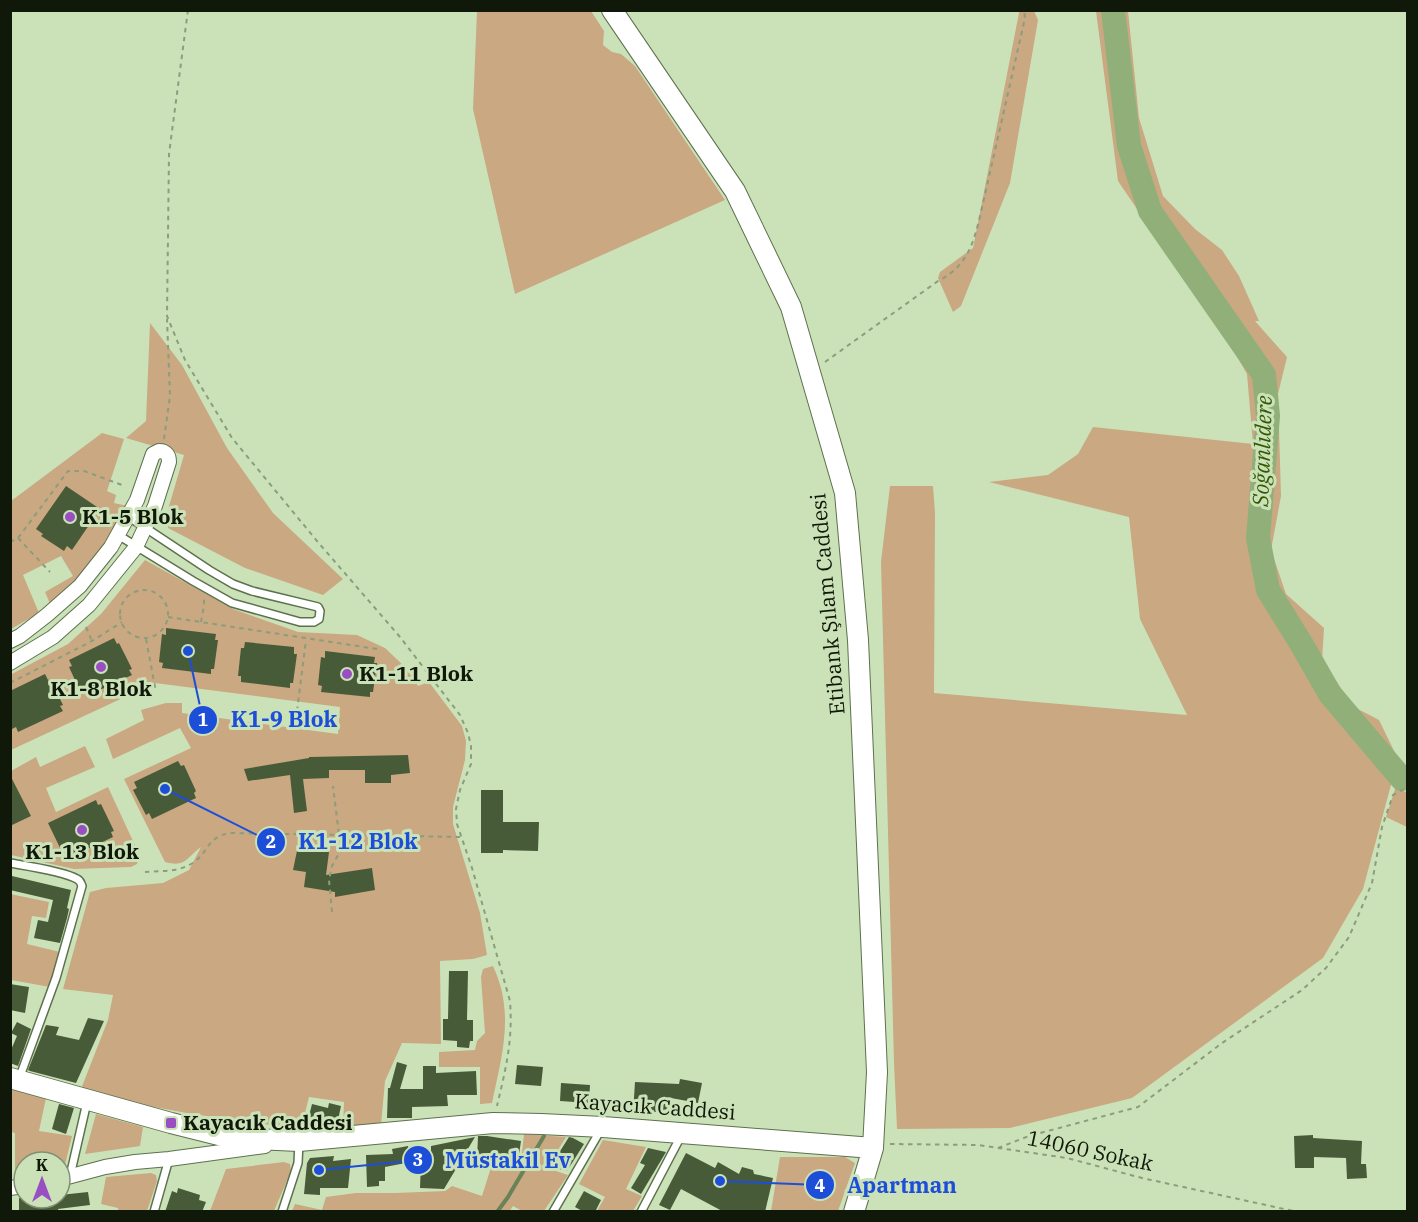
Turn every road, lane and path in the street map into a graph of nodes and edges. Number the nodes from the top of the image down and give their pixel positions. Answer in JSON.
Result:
{"nodes":[{"id":1,"x":188,"y":10,"type":"edge"},
{"id":2,"x":612,"y":10,"type":"edge"},
{"id":3,"x":1024,"y":10,"type":"edge"},
{"id":4,"x":167,"y":316,"type":"junction"},
{"id":5,"x":810,"y":372,"type":"junction"},
{"id":6,"x":163,"y":451,"type":"junction"},
{"id":7,"x":122,"y":485,"type":"dead end"},
{"id":8,"x":129,"y":517,"type":"junction"},
{"id":9,"x":145,"y":528,"type":"junction"},
{"id":10,"x":118,"y":536,"type":"junction"},
{"id":11,"x":18,"y":538,"type":"junction"},
{"id":12,"x":10,"y":542,"type":"edge"},
{"id":13,"x":136,"y":547,"type":"junction"},
{"id":14,"x":50,"y":572,"type":"dead end"},
{"id":15,"x":204,"y":587,"type":"junction"},
{"id":16,"x":168,"y":617,"type":"junction"},
{"id":17,"x":122,"y":622,"type":"junction"},
{"id":18,"x":201,"y":622,"type":"junction"},
{"id":19,"x":146,"y":638,"type":"junction"},
{"id":20,"x":306,"y":639,"type":"junction"},
{"id":21,"x":10,"y":641,"type":"edge"},
{"id":22,"x":377,"y":650,"type":"dead end"},
{"id":23,"x":10,"y":663,"type":"edge"},
{"id":24,"x":10,"y":683,"type":"edge"},
{"id":25,"x":156,"y":692,"type":"dead end"},
{"id":26,"x":297,"y":711,"type":"dead end"},
{"id":27,"x":333,"y":786,"type":"dead end"},
{"id":28,"x":1407,"y":787,"type":"edge"},
{"id":29,"x":339,"y":834,"type":"junction"},
{"id":30,"x":461,"y":837,"type":"junction"},
{"id":31,"x":10,"y":863,"type":"edge"},
{"id":32,"x":145,"y":872,"type":"dead end"},
{"id":33,"x":332,"y":912,"type":"dead end"},
{"id":34,"x":15,"y":1079,"type":"edge"},
{"id":35,"x":88,"y":1100,"type":"junction"},
{"id":36,"x":493,"y":1123,"type":"junction"},
{"id":37,"x":603,"y":1127,"type":"junction"},
{"id":38,"x":683,"y":1133,"type":"junction"},
{"id":39,"x":300,"y":1141,"type":"junction"},
{"id":40,"x":873,"y":1148,"type":"junction"},
{"id":41,"x":998,"y":1148,"type":"junction"},
{"id":42,"x":72,"y":1154,"type":"edge"},
{"id":43,"x":169,"y":1159,"type":"junction"},
{"id":44,"x":72,"y":1176,"type":"edge"},
{"id":45,"x":154,"y":1212,"type":"edge"},
{"id":46,"x":282,"y":1212,"type":"edge"},
{"id":47,"x":553,"y":1212,"type":"edge"},
{"id":48,"x":641,"y":1212,"type":"edge"},
{"id":49,"x":854,"y":1212,"type":"edge"},
{"id":50,"x":1298,"y":1212,"type":"edge"}],
"edges":[{"from":1,"to":4,"type":"path"},
{"from":2,"to":5,"type":"street","name":"Etibank Şılam Caddesi"},
{"from":3,"to":5,"type":"path"},
{"from":4,"to":6,"type":"path"},
{"from":4,"to":30,"type":"path"},
{"from":5,"to":40,"type":"street","name":"Etibank Şılam Caddesi"},
{"from":6,"to":8,"type":"street"},
{"from":6,"to":9,"type":"street"},
{"from":7,"to":11,"type":"path"},
{"from":8,"to":9,"type":"lane"},
{"from":8,"to":10,"type":"street"},
{"from":9,"to":13,"type":"street"},
{"from":9,"to":15,"type":"lane"},
{"from":10,"to":13,"type":"lane"},
{"from":10,"to":21,"type":"street"},
{"from":11,"to":12,"type":"path"},
{"from":11,"to":14,"type":"path"},
{"from":13,"to":15,"type":"lane"},
{"from":13,"to":23,"type":"street"},
{"from":15,"to":18,"type":"path"},
{"from":16,"to":17,"type":"path"},
{"from":16,"to":18,"type":"path"},
{"from":16,"to":19,"type":"path"},
{"from":17,"to":19,"type":"path"},
{"from":17,"to":24,"type":"path"},
{"from":18,"to":20,"type":"path"},
{"from":19,"to":25,"type":"path"},
{"from":20,"to":22,"type":"path"},
{"from":20,"to":26,"type":"path"},
{"from":27,"to":29,"type":"path"},
{"from":28,"to":41,"type":"path"},
{"from":29,"to":30,"type":"path"},
{"from":29,"to":32,"type":"path"},
{"from":29,"to":33,"type":"path"},
{"from":30,"to":36,"type":"path"},
{"from":31,"to":34,"type":"lane"},
{"from":34,"to":35,"type":"street","name":"Kayacık Caddesi"},
{"from":35,"to":39,"type":"street","name":"Kayacık Caddesi"},
{"from":35,"to":42,"type":"lane"},
{"from":36,"to":37,"type":"street","name":"Kayacık Caddesi"},
{"from":36,"to":39,"type":"street","name":"Kayacık Caddesi"},
{"from":37,"to":38,"type":"street","name":"Kayacık Caddesi"},
{"from":37,"to":47,"type":"lane"},
{"from":38,"to":40,"type":"street","name":"Kayacık Caddesi"},
{"from":38,"to":48,"type":"lane"},
{"from":39,"to":43,"type":"street"},
{"from":39,"to":46,"type":"lane"},
{"from":40,"to":41,"type":"path","name":"14060 Sokak"},
{"from":40,"to":49,"type":"street","name":"Etibank Şılam Caddesi"},
{"from":41,"to":50,"type":"path","name":"14060 Sokak"},
{"from":43,"to":44,"type":"street"},
{"from":43,"to":45,"type":"lane"}]}
